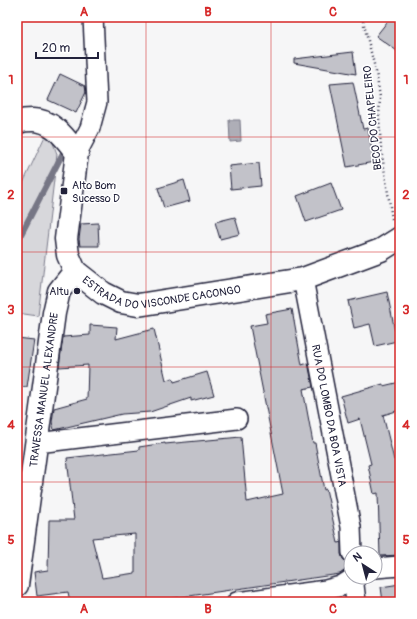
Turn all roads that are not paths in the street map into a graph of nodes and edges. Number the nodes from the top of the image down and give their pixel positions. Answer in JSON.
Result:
{"nodes":[{"id":1,"x":93,"y":17,"type":"edge"},
{"id":2,"x":17,"y":123,"type":"edge"},
{"id":3,"x":77,"y":153,"type":"junction"},
{"id":4,"x":397,"y":240,"type":"edge"},
{"id":5,"x":75,"y":271,"type":"junction"},
{"id":6,"x":303,"y":279,"type":"junction"},
{"id":7,"x":237,"y":419,"type":"dead end"},
{"id":8,"x":37,"y":443,"type":"junction"},
{"id":9,"x":352,"y":545,"type":"edge"},
{"id":10,"x":400,"y":566,"type":"edge"},
{"id":11,"x":383,"y":567,"type":"edge"},
{"id":12,"x":17,"y":585,"type":"edge"},
{"id":13,"x":343,"y":585,"type":"edge"},
{"id":14,"x":355,"y":585,"type":"edge"},
{"id":15,"x":237,"y":602,"type":"edge"},
{"id":16,"x":356,"y":602,"type":"edge"}],
"edges":[{"from":1,"to":3,"type":"street"},
{"from":2,"to":3,"type":"street"},
{"from":3,"to":5,"type":"street","name":"ESTRADA DO VISCONDE CACONGO"},
{"from":4,"to":6,"type":"street","name":"ESTRADA DO VISCONDE CACONGO"},
{"from":5,"to":6,"type":"street","name":"ESTRADA DO VISCONDE CACONGO"},
{"from":5,"to":8,"type":"street","name":"TRAVESSA MANUEL ALEXANDRE"},
{"from":6,"to":9,"type":"street","name":"RUA DO LOMBO DA BOA VISTA"},
{"from":7,"to":8,"type":"street"},
{"from":8,"to":12,"type":"street","name":"TRAVESSA MANUEL ALEXANDRE"},
{"from":10,"to":11,"type":"street"},
{"from":13,"to":15,"type":"street"},
{"from":14,"to":16,"type":"street"}]}
